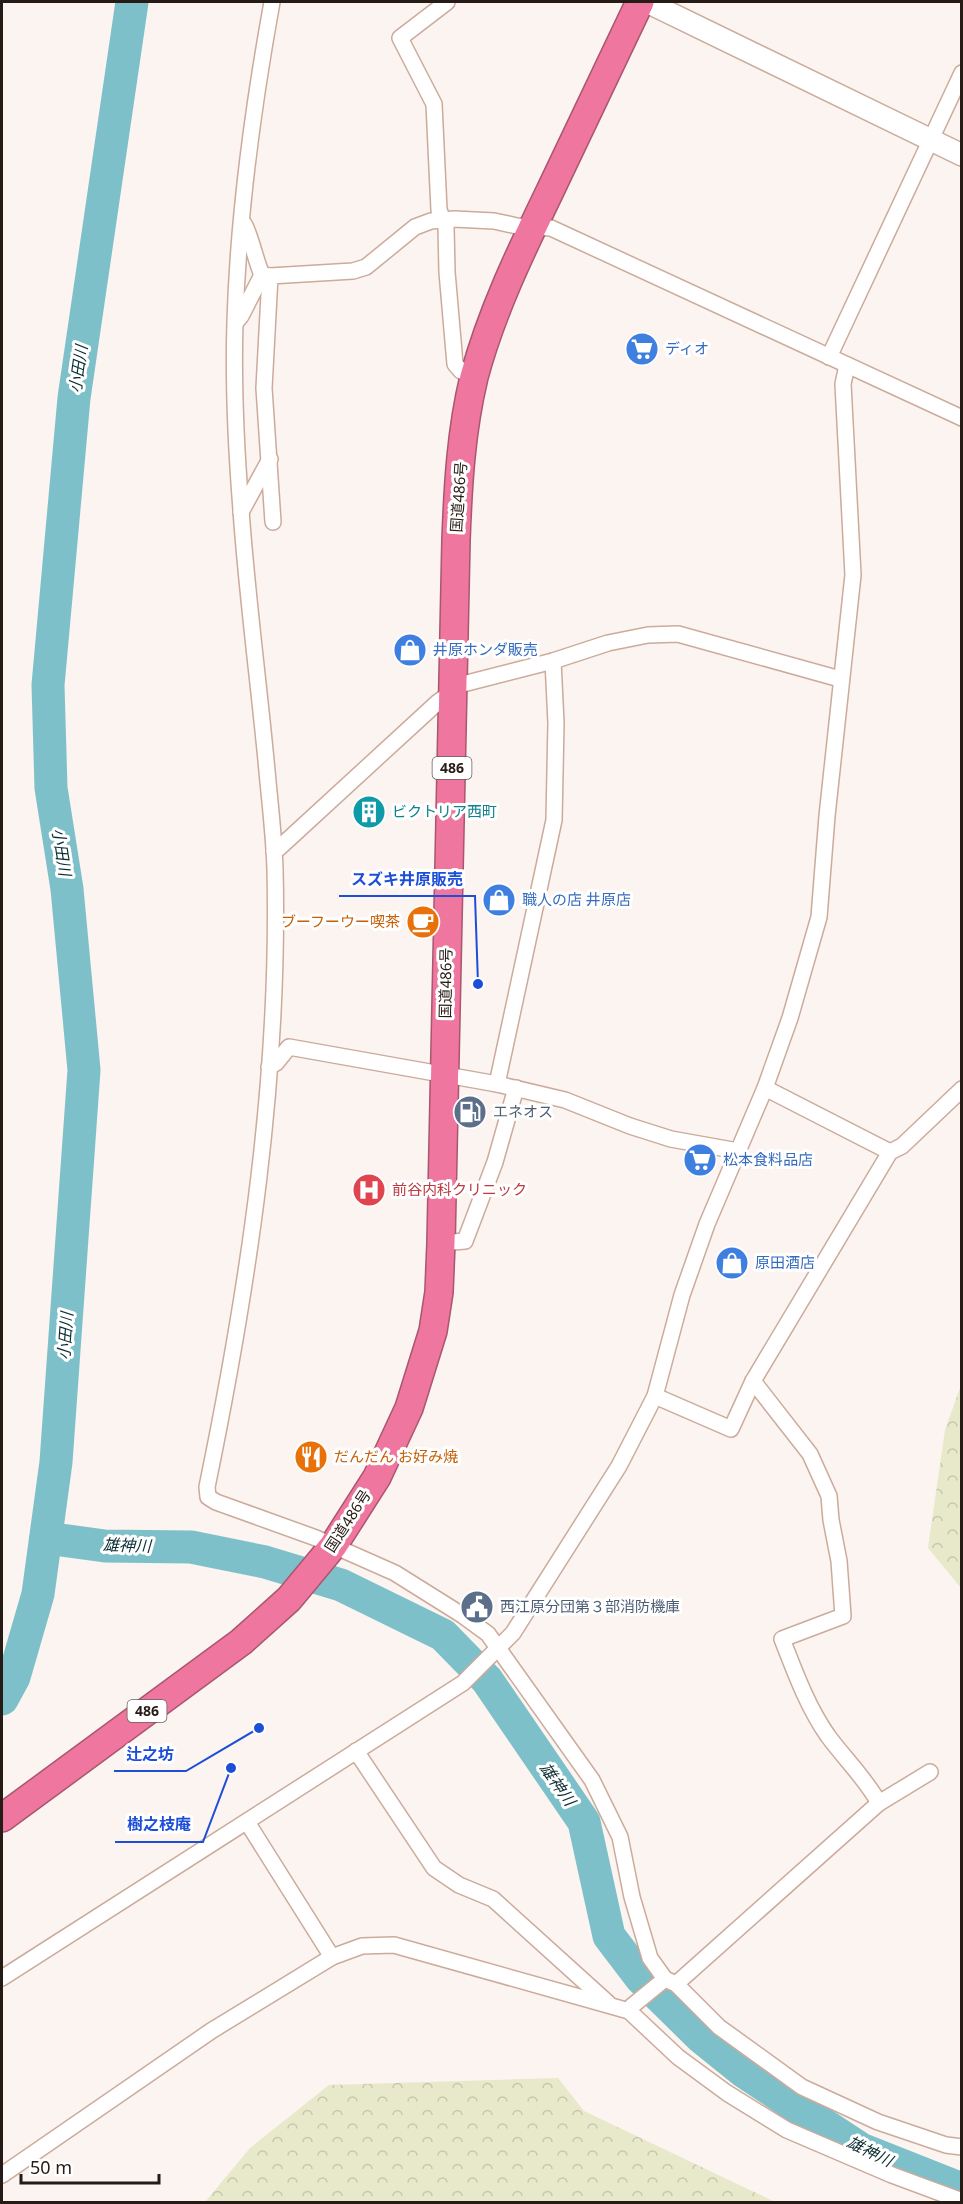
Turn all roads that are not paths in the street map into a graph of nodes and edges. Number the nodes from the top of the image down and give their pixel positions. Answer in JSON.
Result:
{"nodes":[{"id":1,"x":272,"y":2,"type":"edge"},
{"id":2,"x":447,"y":2,"type":"edge"},
{"id":3,"x":640,"y":2,"type":"edge"},
{"id":4,"x":646,"y":2,"type":"edge"},
{"id":5,"x":962,"y":73,"type":"edge"},
{"id":6,"x":956,"y":99,"type":"edge"},
{"id":7,"x":932,"y":140,"type":"junction"},
{"id":8,"x":962,"y":155,"type":"edge"},
{"id":9,"x":443,"y":219,"type":"junction"},
{"id":10,"x":241,"y":222,"type":"junction"},
{"id":11,"x":532,"y":227,"type":"junction"},
{"id":12,"x":266,"y":275,"type":"junction"},
{"id":13,"x":235,"y":322,"type":"junction"},
{"id":14,"x":829,"y":357,"type":"junction"},
{"id":15,"x":847,"y":365,"type":"junction"},
{"id":16,"x":475,"y":376,"type":"junction"},
{"id":17,"x":962,"y":418,"type":"edge"},
{"id":18,"x":270,"y":459,"type":"junction"},
{"id":19,"x":241,"y":512,"type":"junction"},
{"id":20,"x":273,"y":522,"type":"dead end"},
{"id":21,"x":553,"y":661,"type":"junction"},
{"id":22,"x":840,"y":679,"type":"junction"},
{"id":23,"x":453,"y":693,"type":"junction"},
{"id":24,"x":274,"y":851,"type":"junction"},
{"id":25,"x":269,"y":1067,"type":"junction"},
{"id":26,"x":444,"y":1074,"type":"junction"},
{"id":27,"x":497,"y":1084,"type":"junction"},
{"id":28,"x":516,"y":1088,"type":"junction"},
{"id":29,"x":765,"y":1088,"type":"junction"},
{"id":30,"x":962,"y":1089,"type":"edge"},
{"id":31,"x":738,"y":1151,"type":"junction"},
{"id":32,"x":890,"y":1152,"type":"junction"},
{"id":33,"x":441,"y":1243,"type":"junction"},
{"id":34,"x":753,"y":1381,"type":"junction"},
{"id":35,"x":655,"y":1396,"type":"junction"},
{"id":36,"x":331,"y":1550,"type":"junction"},
{"id":37,"x":496,"y":1651,"type":"junction"},
{"id":38,"x":356,"y":1751,"type":"junction"},
{"id":39,"x":930,"y":1772,"type":"dead end"},
{"id":40,"x":879,"y":1803,"type":"junction"},
{"id":41,"x":2,"y":1818,"type":"edge"},
{"id":42,"x":247,"y":1822,"type":"junction"},
{"id":43,"x":332,"y":1957,"type":"junction"},
{"id":44,"x":2,"y":1978,"type":"edge"},
{"id":45,"x":666,"y":1983,"type":"junction"},
{"id":46,"x":610,"y":2005,"type":"junction"},
{"id":47,"x":630,"y":2008,"type":"junction"},
{"id":48,"x":962,"y":2147,"type":"edge"},
{"id":49,"x":2,"y":2175,"type":"edge"},
{"id":50,"x":962,"y":2201,"type":"edge"}],
"edges":[{"from":1,"to":10,"type":"street"},
{"from":2,"to":9,"type":"street"},
{"from":3,"to":11,"type":"highway","name":"国道486号","number":"486"},
{"from":4,"to":7,"type":"street"},
{"from":5,"to":6,"type":"street"},
{"from":6,"to":7,"type":"street"},
{"from":7,"to":8,"type":"street"},
{"from":7,"to":14,"type":"street"},
{"from":9,"to":11,"type":"street"},
{"from":9,"to":12,"type":"street"},
{"from":9,"to":16,"type":"street"},
{"from":10,"to":12,"type":"street"},
{"from":10,"to":13,"type":"street"},
{"from":11,"to":14,"type":"street"},
{"from":11,"to":16,"type":"highway","name":"国道486号","number":"486"},
{"from":12,"to":13,"type":"street"},
{"from":12,"to":18,"type":"street"},
{"from":13,"to":19,"type":"street"},
{"from":14,"to":15,"type":"street"},
{"from":15,"to":17,"type":"street"},
{"from":15,"to":22,"type":"street"},
{"from":16,"to":23,"type":"highway","name":"国道486号","number":"486"},
{"from":18,"to":19,"type":"street"},
{"from":18,"to":20,"type":"street"},
{"from":19,"to":24,"type":"street"},
{"from":21,"to":22,"type":"street"},
{"from":21,"to":23,"type":"street"},
{"from":21,"to":27,"type":"street"},
{"from":22,"to":29,"type":"street"},
{"from":23,"to":24,"type":"street"},
{"from":23,"to":26,"type":"highway","name":"国道486号","number":"486"},
{"from":24,"to":25,"type":"street"},
{"from":25,"to":26,"type":"street"},
{"from":25,"to":36,"type":"street"},
{"from":26,"to":27,"type":"street"},
{"from":26,"to":33,"type":"highway","name":"国道486号","number":"486"},
{"from":27,"to":28,"type":"street"},
{"from":28,"to":31,"type":"street"},
{"from":28,"to":33,"type":"street"},
{"from":29,"to":31,"type":"street"},
{"from":29,"to":32,"type":"street"},
{"from":30,"to":32,"type":"street"},
{"from":31,"to":35,"type":"street"},
{"from":32,"to":34,"type":"street"},
{"from":33,"to":36,"type":"highway","name":"国道486号","number":"486"},
{"from":34,"to":35,"type":"street"},
{"from":34,"to":40,"type":"street"},
{"from":35,"to":37,"type":"street"},
{"from":36,"to":37,"type":"street"},
{"from":36,"to":41,"type":"highway","name":"国道486号","number":"486"},
{"from":37,"to":38,"type":"street"},
{"from":37,"to":45,"type":"street"},
{"from":38,"to":42,"type":"street"},
{"from":38,"to":46,"type":"street"},
{"from":39,"to":40,"type":"street"},
{"from":40,"to":45,"type":"street"},
{"from":42,"to":43,"type":"street"},
{"from":42,"to":44,"type":"street"},
{"from":43,"to":46,"type":"street"},
{"from":43,"to":49,"type":"street"},
{"from":45,"to":47,"type":"street"},
{"from":45,"to":48,"type":"street"},
{"from":46,"to":47,"type":"street"},
{"from":47,"to":50,"type":"street"}]}
